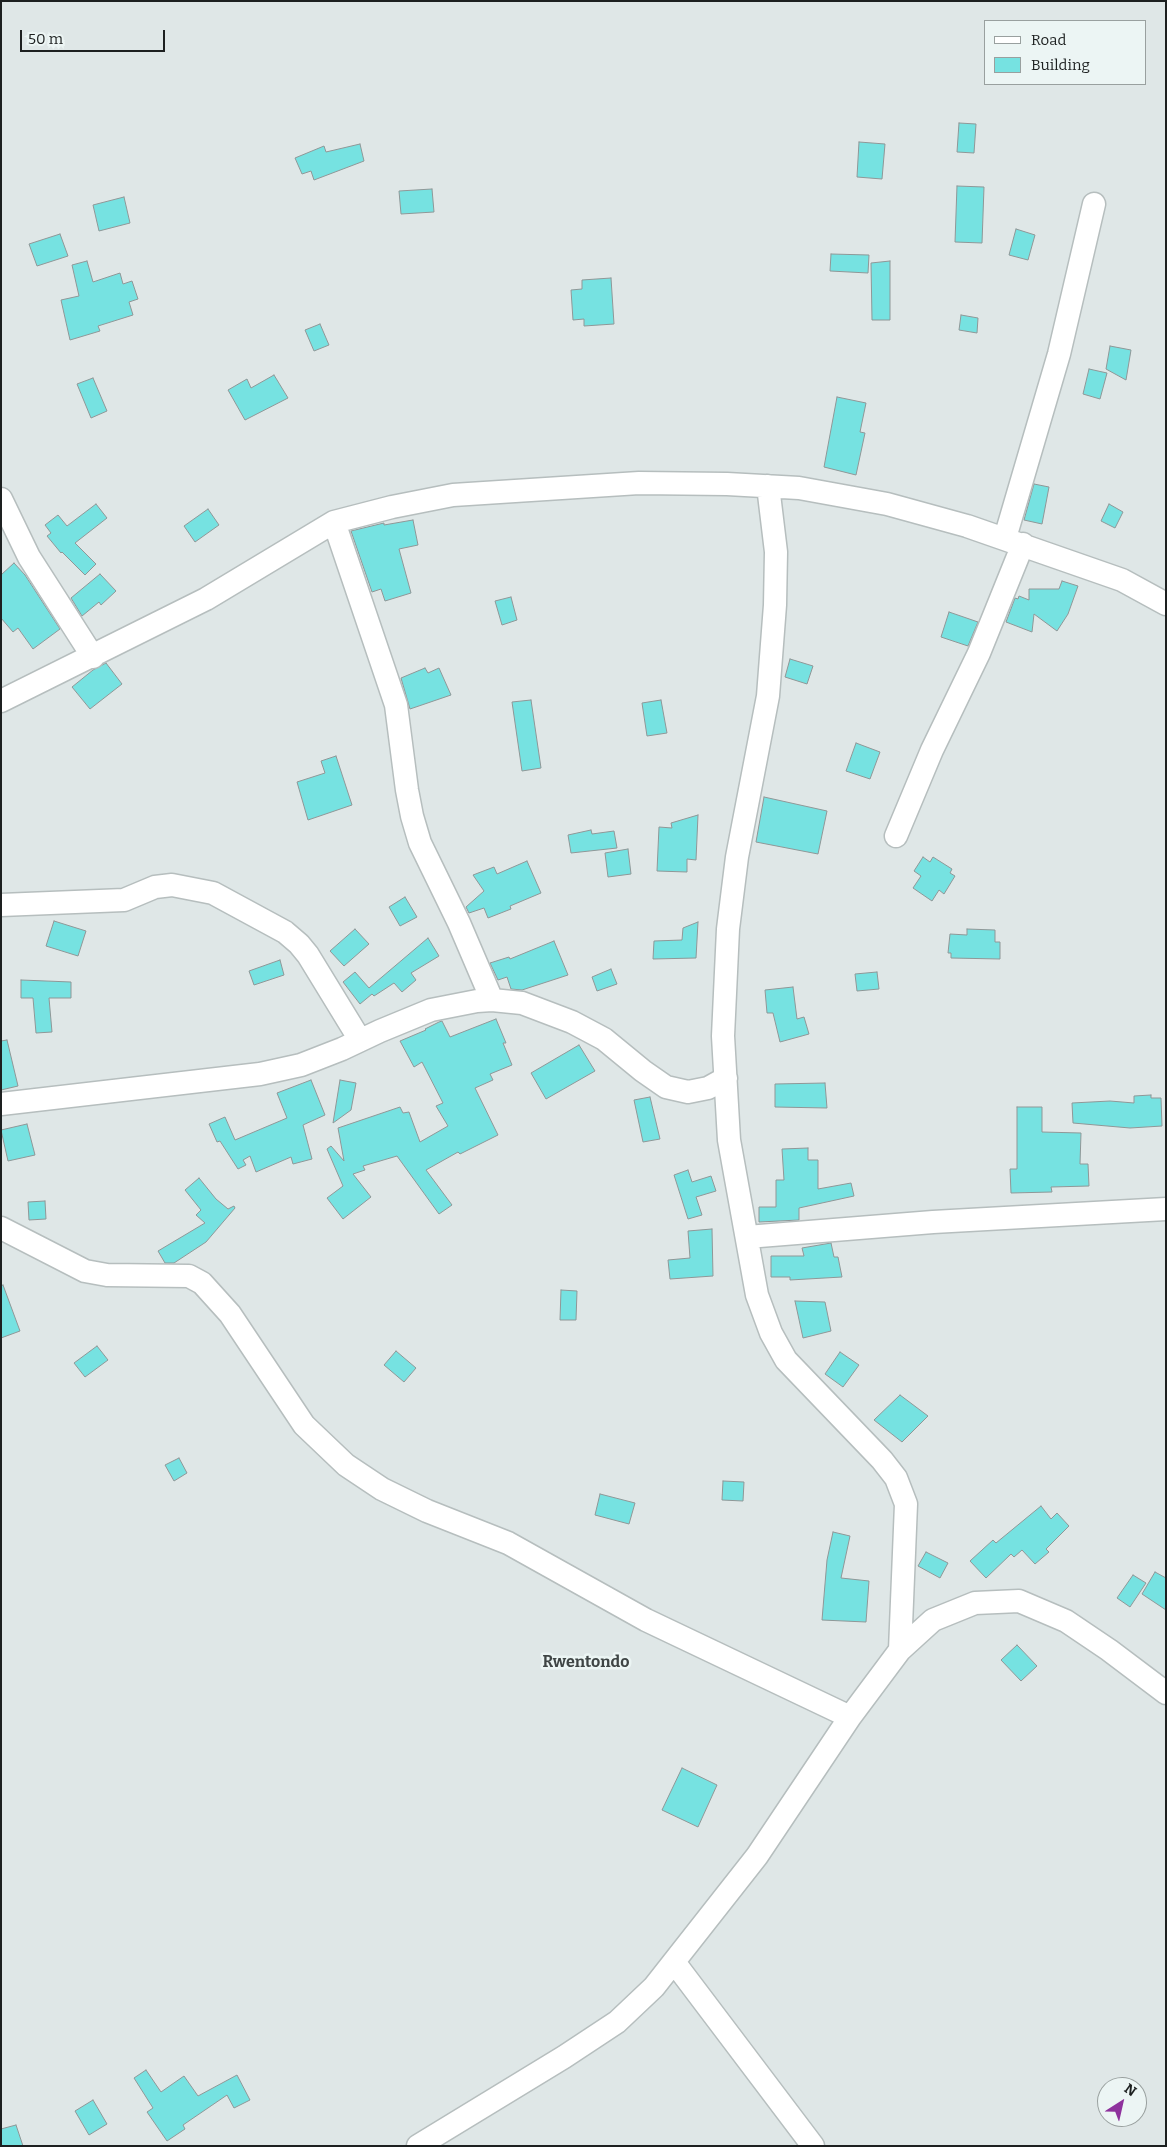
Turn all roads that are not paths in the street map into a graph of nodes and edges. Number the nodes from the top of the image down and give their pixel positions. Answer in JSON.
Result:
{"nodes":[{"id":1,"x":1094,"y":204,"type":"dead end"},
{"id":2,"x":768,"y":486,"type":"junction"},
{"id":3,"x":1,"y":499,"type":"edge"},
{"id":4,"x":334,"y":522,"type":"junction"},
{"id":5,"x":1014,"y":541,"type":"junction"},
{"id":6,"x":1166,"y":604,"type":"edge"},
{"id":7,"x":94,"y":656,"type":"junction"},
{"id":8,"x":1,"y":701,"type":"edge"},
{"id":9,"x":896,"y":836,"type":"dead end"},
{"id":10,"x":1,"y":905,"type":"edge"},
{"id":11,"x":492,"y":1000,"type":"junction"},
{"id":12,"x":360,"y":1040,"type":"junction"},
{"id":13,"x":726,"y":1078,"type":"junction"},
{"id":14,"x":1,"y":1104,"type":"edge"},
{"id":15,"x":1166,"y":1209,"type":"edge"},
{"id":16,"x":1,"y":1228,"type":"edge"},
{"id":17,"x":747,"y":1237,"type":"junction"},
{"id":18,"x":900,"y":1650,"type":"junction"},
{"id":19,"x":1166,"y":1693,"type":"edge"},
{"id":20,"x":850,"y":1717,"type":"junction"},
{"id":21,"x":674,"y":1962,"type":"junction"},
{"id":22,"x":418,"y":2146,"type":"edge"},
{"id":23,"x":813,"y":2146,"type":"edge"}],
"edges":[{"from":1,"to":5,"type":"street"},
{"from":2,"to":4,"type":"street"},
{"from":2,"to":5,"type":"street"},
{"from":2,"to":13,"type":"street"},
{"from":3,"to":7,"type":"street"},
{"from":4,"to":7,"type":"street"},
{"from":4,"to":11,"type":"street"},
{"from":5,"to":6,"type":"street"},
{"from":5,"to":9,"type":"street"},
{"from":7,"to":8,"type":"street"},
{"from":10,"to":12,"type":"street"},
{"from":11,"to":12,"type":"street"},
{"from":11,"to":13,"type":"street"},
{"from":12,"to":14,"type":"street"},
{"from":13,"to":17,"type":"street"},
{"from":15,"to":17,"type":"street"},
{"from":16,"to":20,"type":"street"},
{"from":17,"to":18,"type":"street"},
{"from":18,"to":19,"type":"street"},
{"from":18,"to":20,"type":"street"},
{"from":20,"to":21,"type":"street"},
{"from":21,"to":22,"type":"street"},
{"from":21,"to":23,"type":"street"}]}
